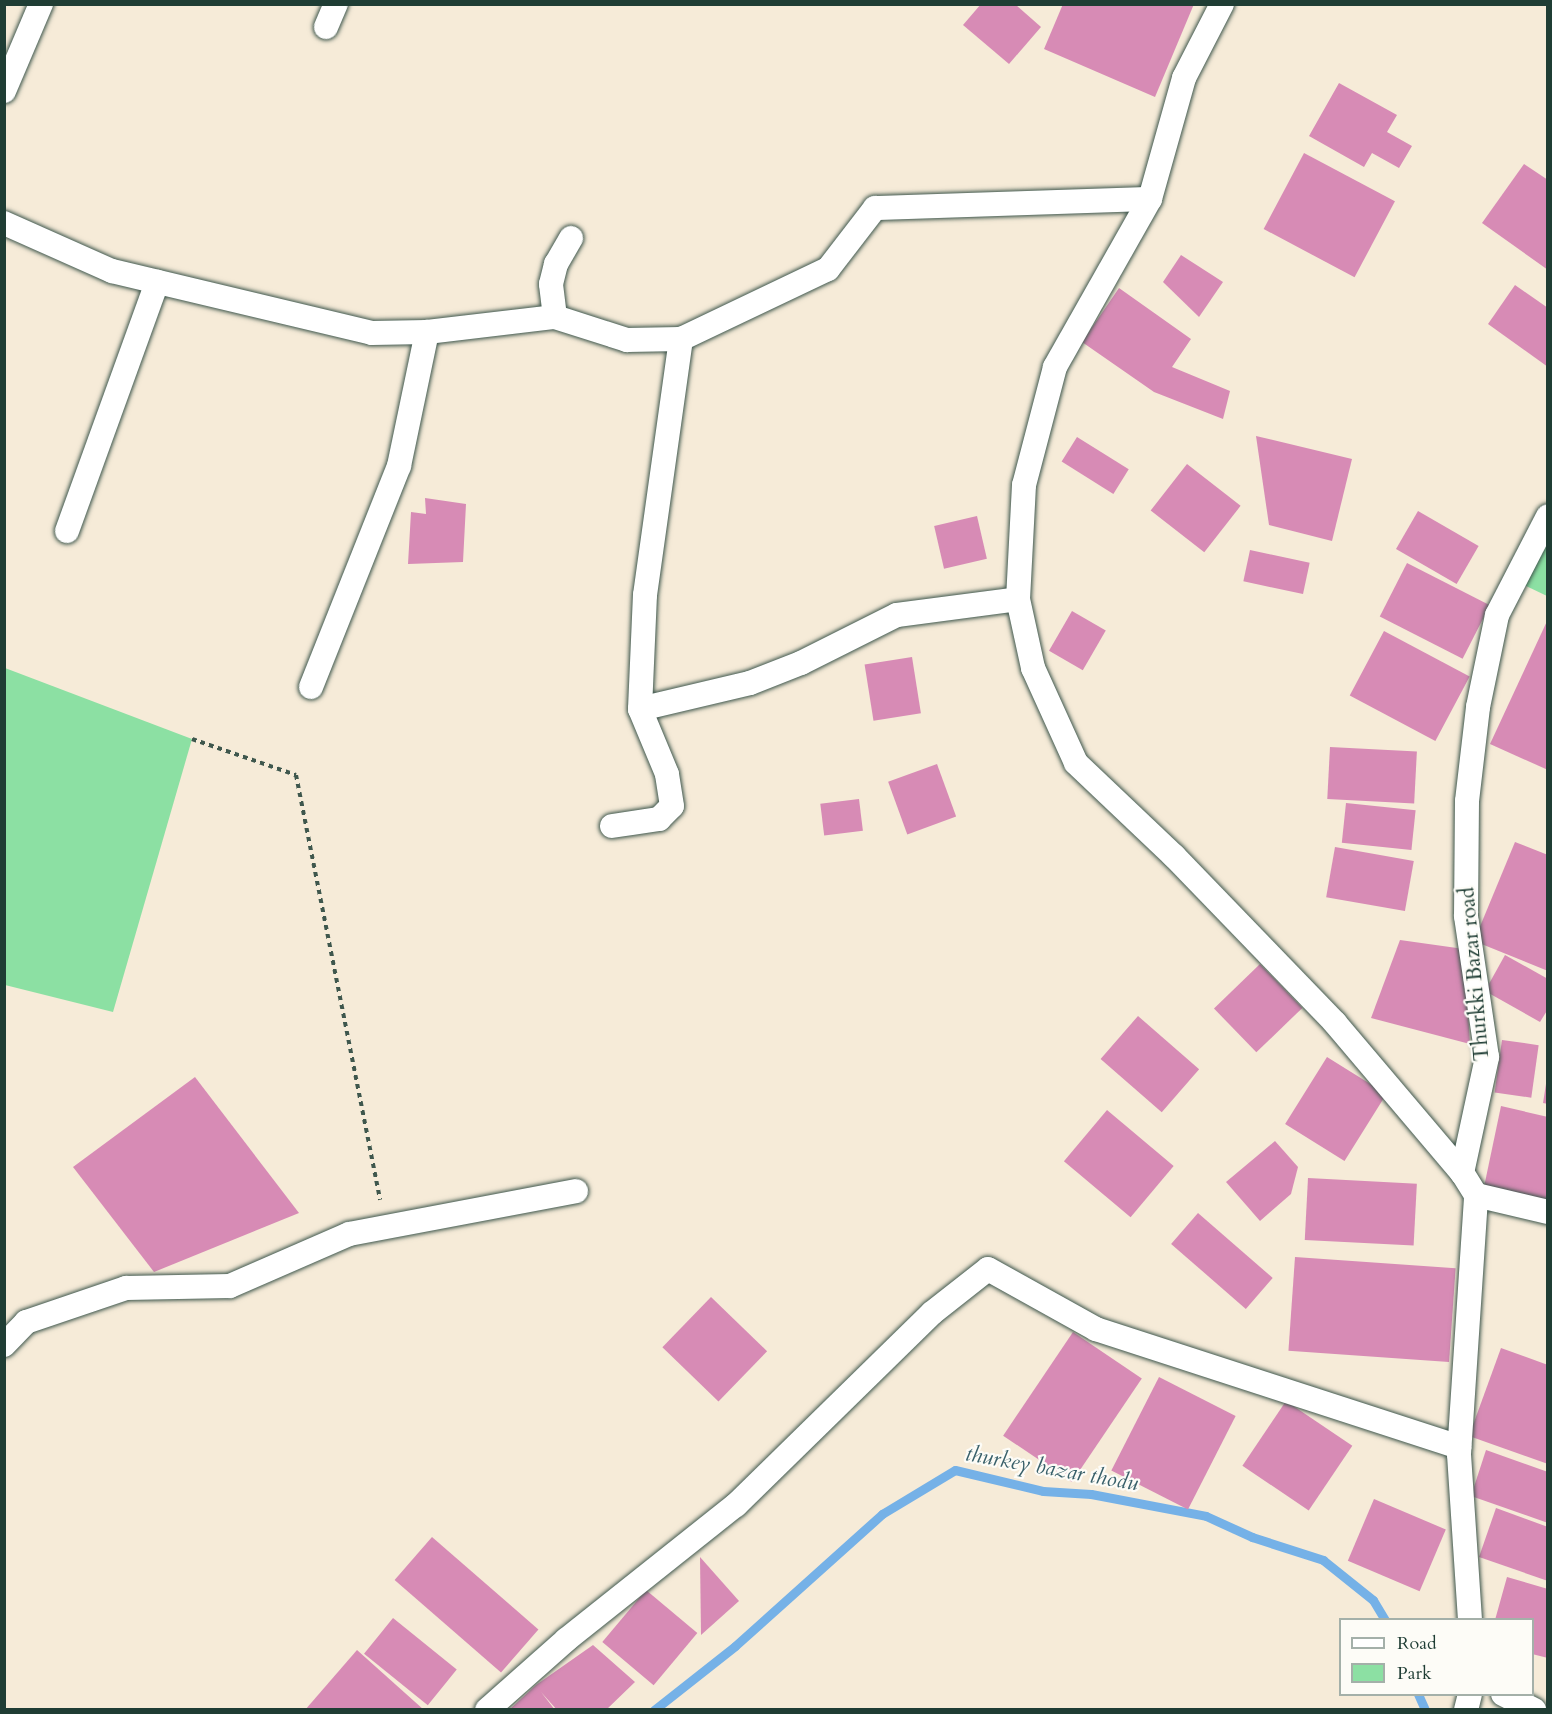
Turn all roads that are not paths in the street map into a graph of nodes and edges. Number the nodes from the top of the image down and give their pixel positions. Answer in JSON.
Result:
{"nodes":[{"id":1,"x":41,"y":4,"type":"edge"},
{"id":2,"x":336,"y":4,"type":"edge"},
{"id":3,"x":1222,"y":4,"type":"edge"},
{"id":4,"x":326,"y":27,"type":"dead end"},
{"id":5,"x":4,"y":91,"type":"edge"},
{"id":6,"x":1150,"y":199,"type":"junction"},
{"id":7,"x":4,"y":223,"type":"edge"},
{"id":8,"x":571,"y":238,"type":"dead end"},
{"id":9,"x":157,"y":282,"type":"junction"},
{"id":10,"x":555,"y":317,"type":"junction"},
{"id":11,"x":427,"y":332,"type":"junction"},
{"id":12,"x":681,"y":339,"type":"junction"},
{"id":13,"x":1548,"y":516,"type":"edge"},
{"id":14,"x":67,"y":531,"type":"dead end"},
{"id":15,"x":1018,"y":599,"type":"junction"},
{"id":16,"x":311,"y":687,"type":"dead end"},
{"id":17,"x":640,"y":709,"type":"junction"},
{"id":18,"x":612,"y":826,"type":"dead end"},
{"id":19,"x":1462,"y":1173,"type":"junction"},
{"id":20,"x":576,"y":1191,"type":"dead end"},
{"id":21,"x":1476,"y":1195,"type":"junction"},
{"id":22,"x":1548,"y":1212,"type":"edge"},
{"id":23,"x":4,"y":1346,"type":"edge"},
{"id":24,"x":1460,"y":1447,"type":"junction"},
{"id":25,"x":1470,"y":1618,"type":"edge"},
{"id":26,"x":1505,"y":1696,"type":"edge"},
{"id":27,"x":487,"y":1710,"type":"edge"},
{"id":28,"x":1534,"y":1710,"type":"edge"}],
"edges":[{"from":1,"to":5,"type":"street"},
{"from":2,"to":4,"type":"street"},
{"from":3,"to":6,"type":"street"},
{"from":6,"to":12,"type":"street"},
{"from":6,"to":15,"type":"street"},
{"from":7,"to":9,"type":"street"},
{"from":8,"to":10,"type":"street"},
{"from":9,"to":11,"type":"street"},
{"from":9,"to":14,"type":"street"},
{"from":10,"to":11,"type":"street"},
{"from":10,"to":12,"type":"street"},
{"from":11,"to":16,"type":"street"},
{"from":12,"to":17,"type":"street"},
{"from":13,"to":19,"type":"street","name":"Thurkki Bazar road"},
{"from":15,"to":17,"type":"street"},
{"from":15,"to":19,"type":"street"},
{"from":17,"to":18,"type":"street"},
{"from":19,"to":21,"type":"street"},
{"from":20,"to":23,"type":"street"},
{"from":21,"to":22,"type":"street"},
{"from":21,"to":24,"type":"street"},
{"from":24,"to":25,"type":"street"},
{"from":24,"to":27,"type":"street"},
{"from":26,"to":28,"type":"street"}]}
